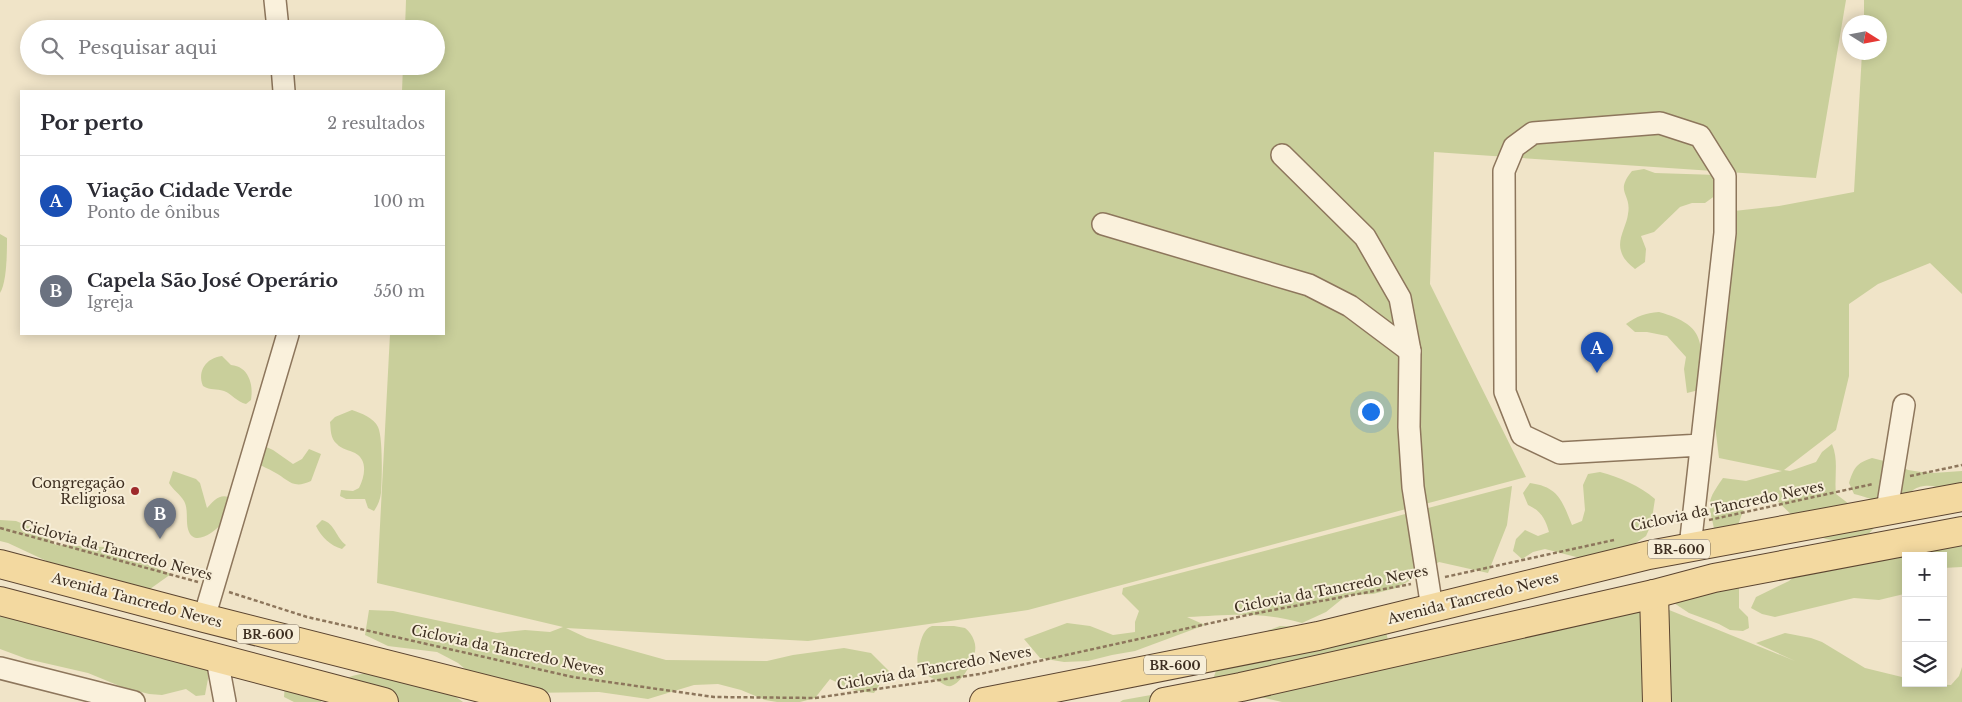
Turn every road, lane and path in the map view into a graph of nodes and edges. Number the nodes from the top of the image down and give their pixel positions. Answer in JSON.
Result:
{"nodes":[{"id":1,"x":275,"y":0,"type":"edge"},
{"id":2,"x":277,"y":20,"type":"edge"},
{"id":3,"x":283,"y":75,"type":"edge"},
{"id":4,"x":284,"y":90,"type":"edge"},
{"id":5,"x":1282,"y":155,"type":"dead end"},
{"id":6,"x":1103,"y":224,"type":"dead end"},
{"id":7,"x":288,"y":335,"type":"edge"},
{"id":8,"x":1410,"y":351,"type":"junction"},
{"id":9,"x":1904,"y":405,"type":"dead end"},
{"id":10,"x":1701,"y":445,"type":"junction"},
{"id":11,"x":1962,"y":465,"type":"edge"},
{"id":12,"x":1892,"y":480,"type":"junction"},
{"id":13,"x":1952,"y":499,"type":"edge"},
{"id":14,"x":1887,"y":510,"type":"junction"},
{"id":15,"x":0,"y":528,"type":"edge"},
{"id":16,"x":1962,"y":531,"type":"edge"},
{"id":17,"x":1691,"y":535,"type":"junction"},
{"id":18,"x":1617,"y":540,"type":"dead end"},
{"id":19,"x":0,"y":564,"type":"edge"},
{"id":20,"x":1714,"y":578,"type":"junction"},
{"id":21,"x":1428,"y":580,"type":"junction"},
{"id":22,"x":199,"y":582,"type":"dead end"},
{"id":23,"x":1538,"y":582,"type":"junction"},
{"id":24,"x":226,"y":591,"type":"dead end"},
{"id":25,"x":1654,"y":594,"type":"junction"},
{"id":26,"x":0,"y":601,"type":"edge"},
{"id":27,"x":1432,"y":608,"type":"junction"},
{"id":28,"x":1547,"y":617,"type":"junction"},
{"id":29,"x":204,"y":618,"type":"junction"},
{"id":30,"x":217,"y":659,"type":"junction"},
{"id":31,"x":0,"y":668,"type":"edge"},
{"id":32,"x":1200,"y":698,"type":"edge"},
{"id":33,"x":134,"y":702,"type":"edge"},
{"id":34,"x":224,"y":702,"type":"edge"},
{"id":35,"x":384,"y":702,"type":"edge"},
{"id":36,"x":536,"y":702,"type":"edge"},
{"id":37,"x":984,"y":702,"type":"edge"},
{"id":38,"x":1164,"y":702,"type":"edge"},
{"id":39,"x":1658,"y":702,"type":"edge"}],
"edges":[{"from":1,"to":2,"type":"street"},
{"from":3,"to":4,"type":"street"},
{"from":5,"to":8,"type":"street"},
{"from":6,"to":8,"type":"street"},
{"from":7,"to":29,"type":"street"},
{"from":8,"to":21,"type":"street"},
{"from":9,"to":12,"type":"street"},
{"from":10,"to":10,"type":"street"},
{"from":10,"to":17,"type":"street"},
{"from":11,"to":12,"type":"path","name":"Ciclovia da Tancredo Neves"},
{"from":12,"to":14,"type":"street"},
{"from":12,"to":17,"type":"path","name":"Ciclovia da Tancredo Neves"},
{"from":13,"to":14,"type":"main road","name":"Avenida Tancredo Neves","number":"BR-600"},
{"from":13,"to":20,"type":"main road"},
{"from":14,"to":17,"type":"main road","name":"Avenida Tancredo Neves","number":"BR-600"},
{"from":15,"to":22,"type":"path","name":"Ciclovia da Tancredo Neves"},
{"from":16,"to":20,"type":"main road","number":"BR-600"},
{"from":17,"to":23,"type":"main road","name":"Avenida Tancredo Neves","number":"BR-600"},
{"from":18,"to":21,"type":"path","name":"Ciclovia da Tancredo Neves"},
{"from":19,"to":29,"type":"main road","name":"Avenida Tancredo Neves","number":"BR-600"},
{"from":20,"to":25,"type":"main road","number":"BR-600"},
{"from":21,"to":24,"type":"path","name":"Ciclovia da Tancredo Neves"},
{"from":21,"to":27,"type":"street"},
{"from":23,"to":27,"type":"main road","name":"Avenida Tancredo Neves","number":"BR-600"},
{"from":23,"to":28,"type":"main road"},
{"from":25,"to":28,"type":"main road","number":"BR-600"},
{"from":25,"to":39,"type":"main road"},
{"from":26,"to":30,"type":"main road","number":"BR-600"},
{"from":27,"to":37,"type":"main road","name":"Avenida Tancredo Neves","number":"BR-600"},
{"from":28,"to":32,"type":"main road","number":"BR-600"},
{"from":29,"to":36,"type":"main road","name":"Avenida Tancredo Neves","number":"BR-600"},
{"from":30,"to":34,"type":"street"},
{"from":30,"to":35,"type":"main road","number":"BR-600"},
{"from":31,"to":33,"type":"street"},
{"from":32,"to":38,"type":"main road","number":"BR-600"}]}
